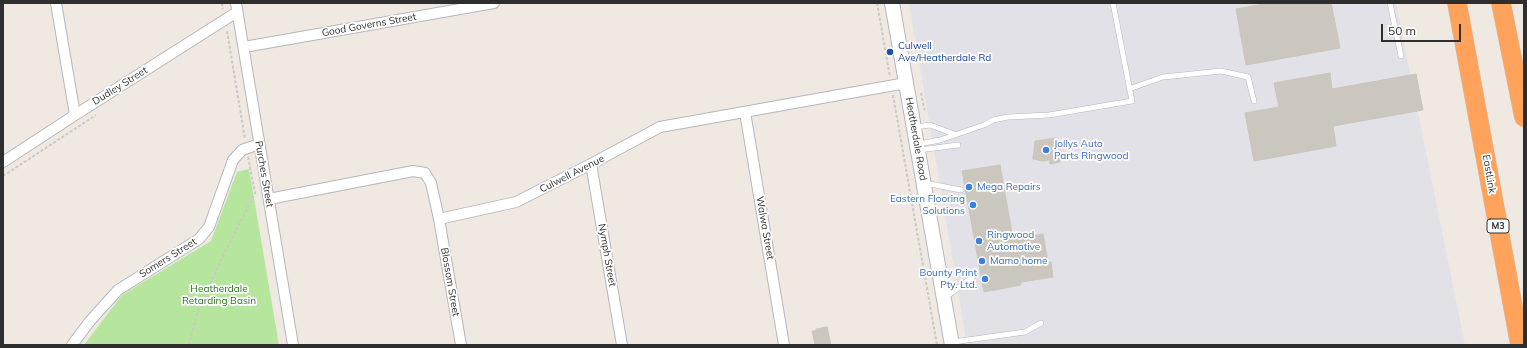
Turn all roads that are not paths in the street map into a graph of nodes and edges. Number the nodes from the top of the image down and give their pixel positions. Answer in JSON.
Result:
{"nodes":[{"id":1,"x":56,"y":3,"type":"edge"},
{"id":2,"x":494,"y":3,"type":"edge"},
{"id":3,"x":892,"y":3,"type":"edge"},
{"id":4,"x":1113,"y":3,"type":"edge"},
{"id":5,"x":1390,"y":3,"type":"edge"},
{"id":6,"x":1445,"y":3,"type":"edge"},
{"id":7,"x":1457,"y":3,"type":"edge"},
{"id":8,"x":1501,"y":3,"type":"edge"},
{"id":9,"x":236,"y":8,"type":"edge"},
{"id":10,"x":244,"y":47,"type":"junction"},
{"id":11,"x":1401,"y":56,"type":"dead end"},
{"id":12,"x":906,"y":83,"type":"junction"},
{"id":13,"x":1130,"y":89,"type":"junction"},
{"id":14,"x":1254,"y":101,"type":"dead end"},
{"id":15,"x":1476,"y":108,"type":"junction"},
{"id":16,"x":745,"y":112,"type":"junction"},
{"id":17,"x":75,"y":114,"type":"junction"},
{"id":18,"x":1524,"y":117,"type":"edge"},
{"id":19,"x":914,"y":128,"type":"junction"},
{"id":20,"x":955,"y":134,"type":"junction"},
{"id":21,"x":259,"y":144,"type":"junction"},
{"id":22,"x":958,"y":145,"type":"dead end"},
{"id":23,"x":917,"y":147,"type":"junction"},
{"id":24,"x":3,"y":162,"type":"edge"},
{"id":25,"x":591,"y":164,"type":"junction"},
{"id":26,"x":924,"y":182,"type":"junction"},
{"id":27,"x":961,"y":190,"type":"dead end"},
{"id":28,"x":269,"y":200,"type":"junction"},
{"id":29,"x":439,"y":219,"type":"junction"},
{"id":30,"x":975,"y":275,"type":"dead end"},
{"id":31,"x":944,"y":298,"type":"junction"},
{"id":32,"x":1041,"y":323,"type":"dead end"},
{"id":33,"x":952,"y":344,"type":"edge"},
{"id":34,"x":72,"y":345,"type":"edge"},
{"id":35,"x":293,"y":345,"type":"edge"},
{"id":36,"x":461,"y":345,"type":"edge"},
{"id":37,"x":622,"y":345,"type":"edge"},
{"id":38,"x":784,"y":345,"type":"edge"},
{"id":39,"x":1520,"y":345,"type":"edge"}],
"edges":[{"from":1,"to":17,"type":"street"},
{"from":2,"to":10,"type":"street","name":"Good Governs Street"},
{"from":3,"to":12,"type":"main road","name":"Heatherdale Road"},
{"from":4,"to":13,"type":"lane"},
{"from":5,"to":11,"type":"lane"},
{"from":6,"to":15,"type":"highway"},
{"from":7,"to":15,"type":"highway","name":"EastLink","number":"M3"},
{"from":8,"to":18,"type":"highway"},
{"from":9,"to":10,"type":"street","name":"Purches Street"},
{"from":9,"to":17,"type":"street","name":"Dudley Street"},
{"from":10,"to":21,"type":"street","name":"Purches Street"},
{"from":12,"to":16,"type":"street","name":"Culwell Avenue"},
{"from":12,"to":19,"type":"main road","name":"Heatherdale Road"},
{"from":13,"to":14,"type":"lane"},
{"from":13,"to":20,"type":"lane"},
{"from":15,"to":39,"type":"highway","name":"EastLink","number":"M3"},
{"from":16,"to":25,"type":"street","name":"Culwell Avenue"},
{"from":16,"to":38,"type":"street","name":"Walwa Street"},
{"from":17,"to":24,"type":"street","name":"Dudley Street"},
{"from":19,"to":20,"type":"lane"},
{"from":19,"to":23,"type":"main road","name":"Heatherdale Road"},
{"from":20,"to":23,"type":"lane"},
{"from":21,"to":28,"type":"street","name":"Purches Street"},
{"from":21,"to":34,"type":"street","name":"Somers Street"},
{"from":22,"to":23,"type":"lane"},
{"from":23,"to":26,"type":"main road","name":"Heatherdale Road"},
{"from":25,"to":29,"type":"street","name":"Culwell Avenue"},
{"from":25,"to":37,"type":"street","name":"Nymph Street"},
{"from":26,"to":27,"type":"lane"},
{"from":26,"to":31,"type":"main road","name":"Heatherdale Road"},
{"from":28,"to":29,"type":"street"},
{"from":28,"to":35,"type":"street","name":"Purches Street"},
{"from":29,"to":36,"type":"street","name":"Blossom Street"},
{"from":30,"to":31,"type":"lane"},
{"from":31,"to":33,"type":"main road","name":"Heatherdale Road"},
{"from":32,"to":33,"type":"lane"}]}
